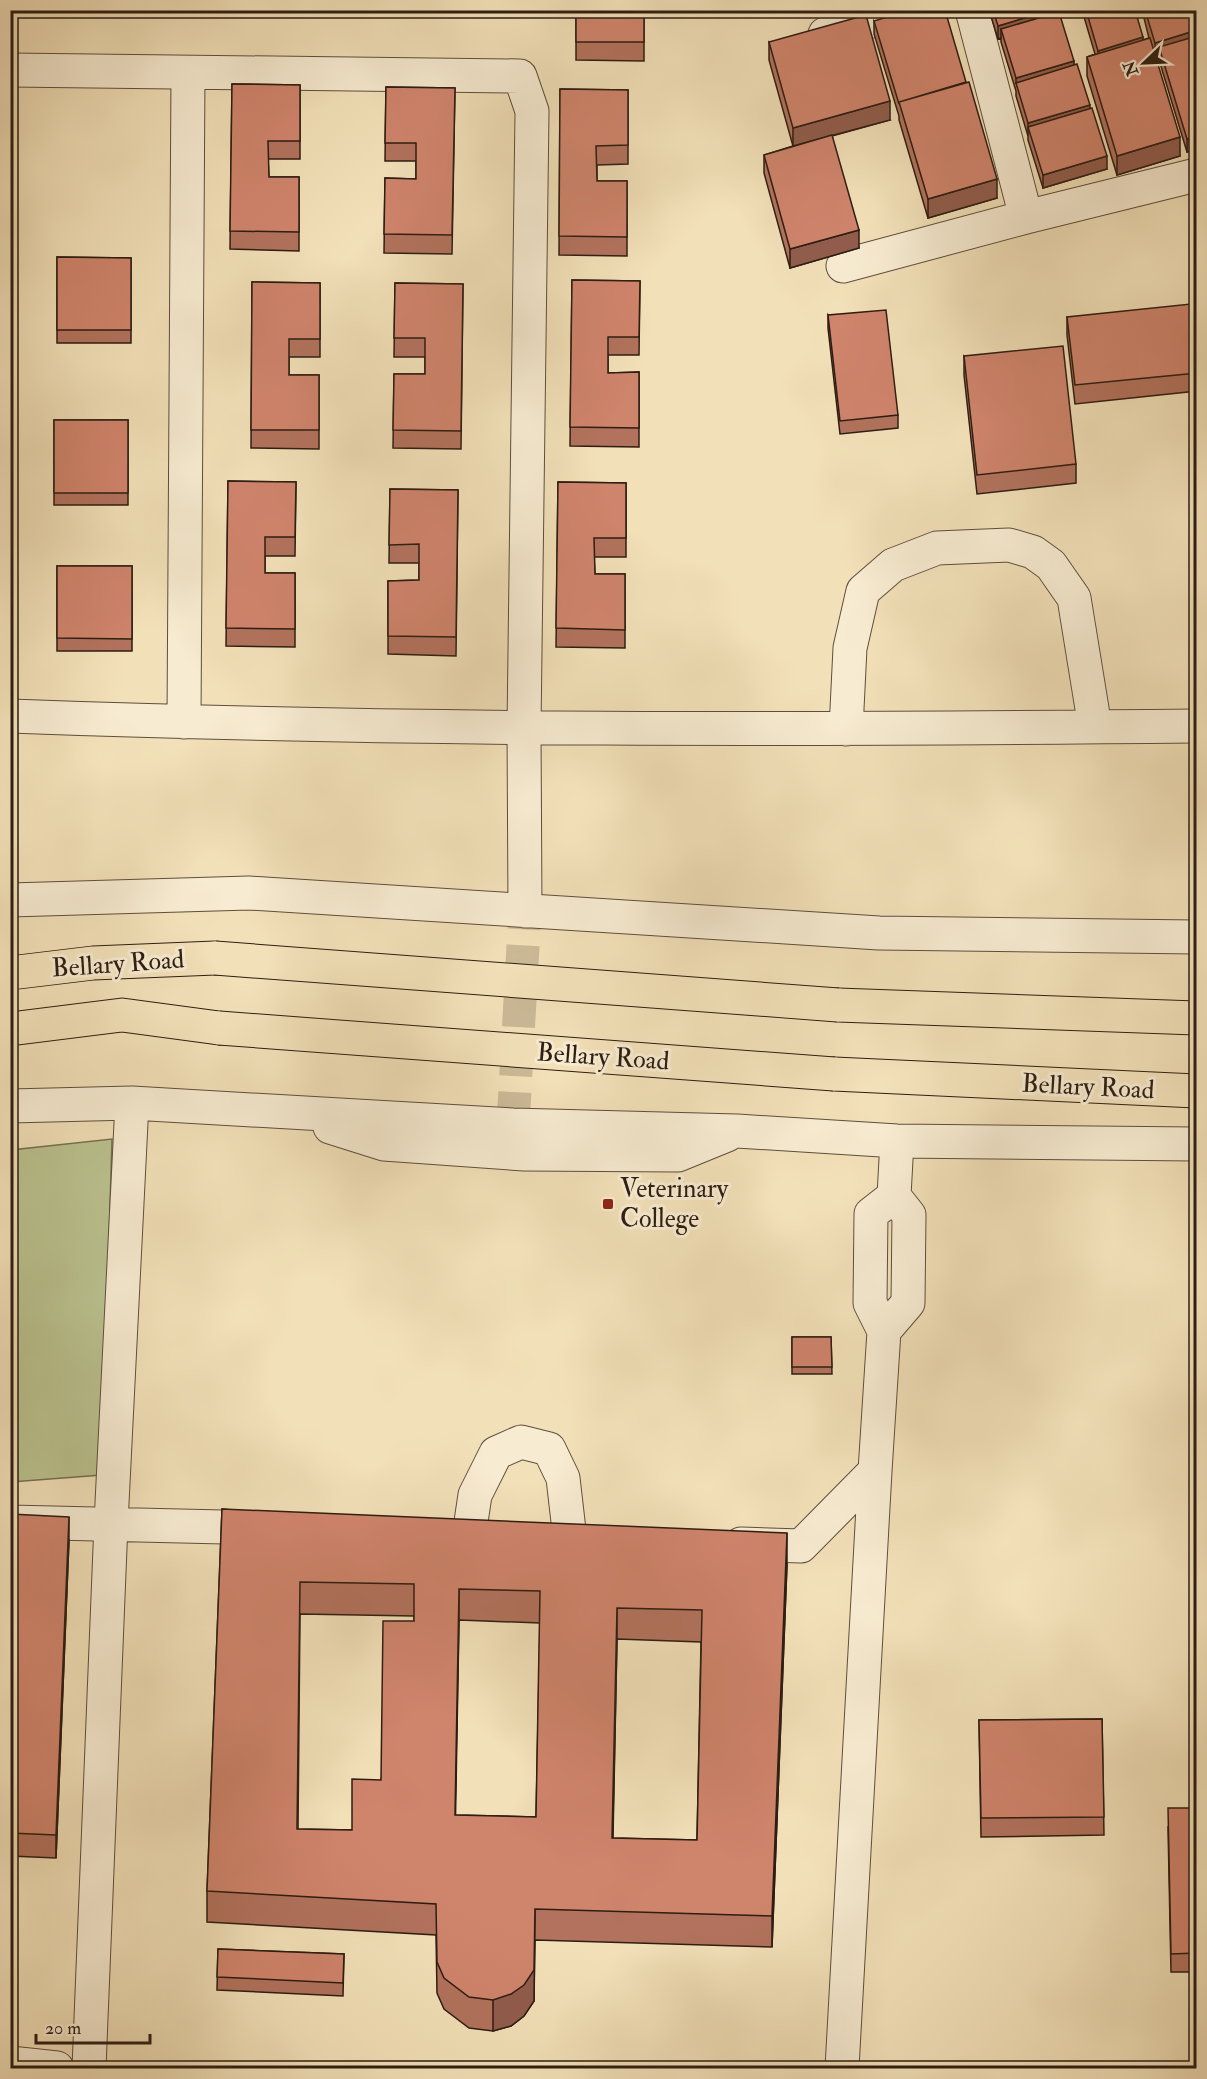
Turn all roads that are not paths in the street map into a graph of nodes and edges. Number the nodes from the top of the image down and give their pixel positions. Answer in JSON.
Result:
{"nodes":[{"id":1,"x":910,"y":10,"type":"edge"},
{"id":2,"x":972,"y":10,"type":"edge"},
{"id":3,"x":796,"y":41,"type":"edge"},
{"id":4,"x":10,"y":70,"type":"edge"},
{"id":5,"x":188,"y":73,"type":"junction"},
{"id":6,"x":1197,"y":175,"type":"edge"},
{"id":7,"x":1026,"y":217,"type":"junction"},
{"id":8,"x":843,"y":266,"type":"dead end"},
{"id":9,"x":10,"y":716,"type":"edge"},
{"id":10,"x":184,"y":722,"type":"junction"},
{"id":11,"x":1197,"y":726,"type":"edge"},
{"id":12,"x":1095,"y":727,"type":"junction"},
{"id":13,"x":524,"y":728,"type":"junction"},
{"id":14,"x":846,"y":729,"type":"junction"},
{"id":15,"x":10,"y":900,"type":"edge"},
{"id":16,"x":525,"y":910,"type":"junction"},
{"id":17,"x":1197,"y":937,"type":"edge"},
{"id":18,"x":10,"y":973,"type":"edge"},
{"id":19,"x":1197,"y":1018,"type":"edge"},
{"id":20,"x":10,"y":1029,"type":"edge"},
{"id":21,"x":1197,"y":1091,"type":"edge"},
{"id":22,"x":132,"y":1104,"type":"junction"},
{"id":23,"x":10,"y":1106,"type":"edge"},
{"id":24,"x":897,"y":1141,"type":"junction"},
{"id":25,"x":1197,"y":1144,"type":"edge"},
{"id":26,"x":875,"y":1471,"type":"junction"},
{"id":27,"x":10,"y":1522,"type":"edge"},
{"id":28,"x":111,"y":1523,"type":"junction"},
{"id":29,"x":302,"y":1529,"type":"edge"},
{"id":30,"x":502,"y":1536,"type":"edge"},
{"id":31,"x":536,"y":1538,"type":"edge"},
{"id":32,"x":570,"y":1539,"type":"junction"},
{"id":33,"x":605,"y":1540,"type":"edge"},
{"id":34,"x":709,"y":1543,"type":"edge"},
{"id":35,"x":10,"y":2063,"type":"edge"},
{"id":36,"x":57,"y":2068,"type":"edge"},
{"id":37,"x":88,"y":2068,"type":"edge"},
{"id":38,"x":842,"y":2068,"type":"edge"}],
"edges":[{"from":1,"to":3,"type":"street"},
{"from":2,"to":7,"type":"street"},
{"from":4,"to":5,"type":"street"},
{"from":5,"to":10,"type":"street"},
{"from":5,"to":13,"type":"street"},
{"from":6,"to":7,"type":"street"},
{"from":7,"to":8,"type":"street"},
{"from":9,"to":10,"type":"street"},
{"from":10,"to":13,"type":"street"},
{"from":11,"to":12,"type":"street"},
{"from":12,"to":14,"type":"street"},
{"from":12,"to":14,"type":"street"},
{"from":13,"to":14,"type":"street"},
{"from":13,"to":16,"type":"street"},
{"from":15,"to":16,"type":"street"},
{"from":16,"to":17,"type":"street"},
{"from":18,"to":19,"type":"highway","name":"Bellary Road","bridge":true},
{"from":20,"to":21,"type":"highway","name":"Bellary Road","bridge":true},
{"from":22,"to":23,"type":"street"},
{"from":22,"to":24,"type":"street"},
{"from":22,"to":28,"type":"street"},
{"from":24,"to":25,"type":"street"},
{"from":24,"to":26,"type":"street"},
{"from":26,"to":34,"type":"street"},
{"from":26,"to":38,"type":"street"},
{"from":27,"to":28,"type":"street"},
{"from":28,"to":29,"type":"street"},
{"from":28,"to":37,"type":"street"},
{"from":30,"to":32,"type":"street"},
{"from":31,"to":32,"type":"street"},
{"from":32,"to":33,"type":"street"},
{"from":35,"to":36,"type":"street"}]}
